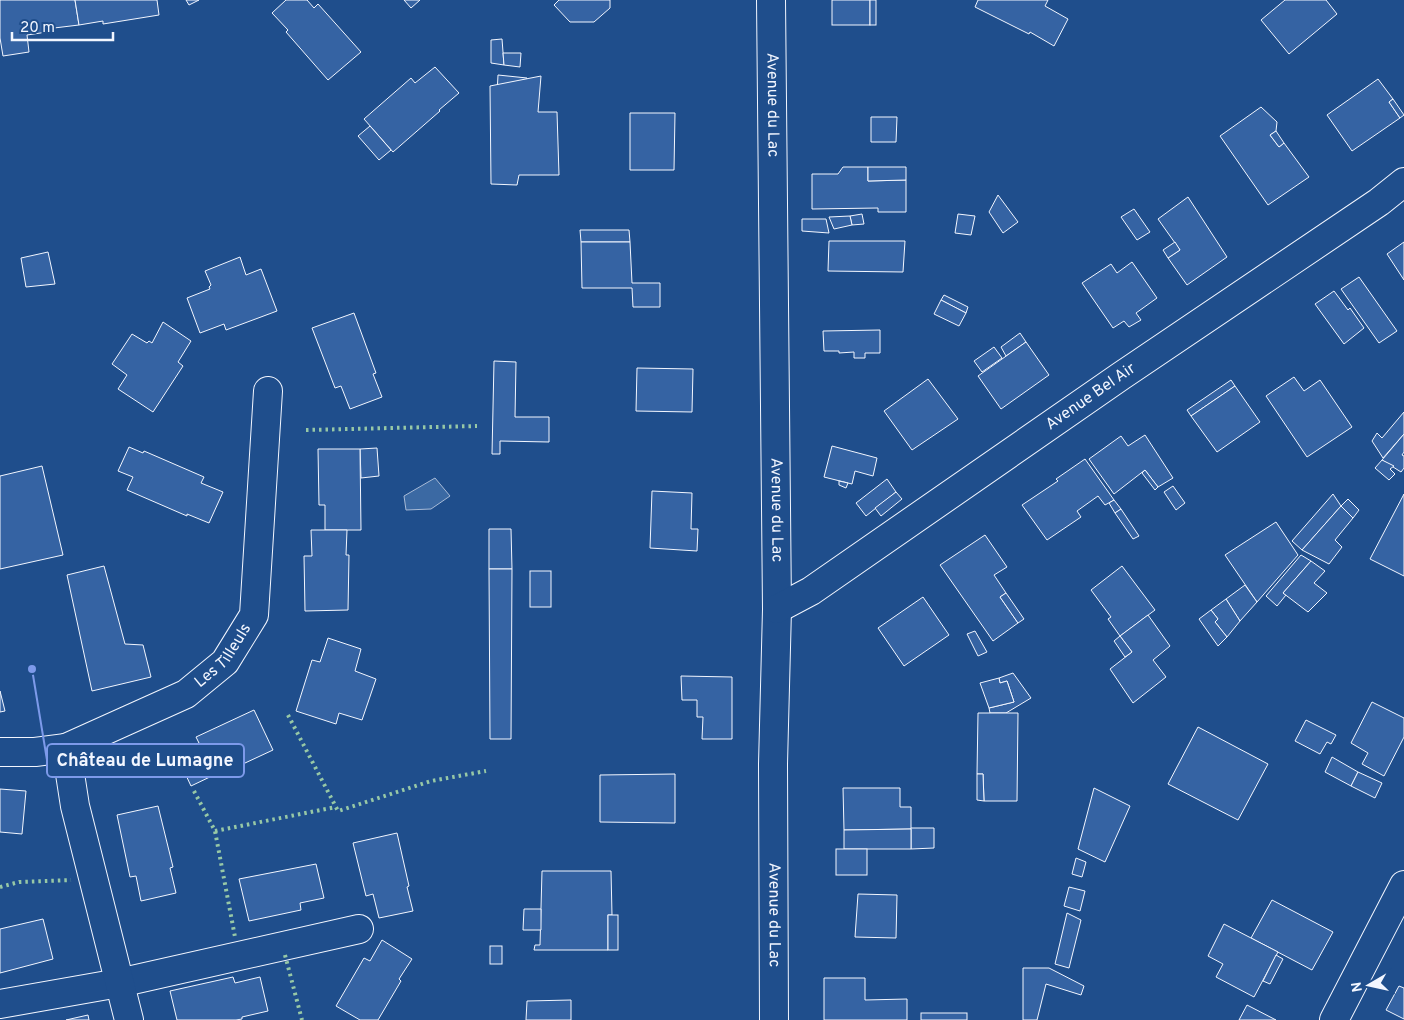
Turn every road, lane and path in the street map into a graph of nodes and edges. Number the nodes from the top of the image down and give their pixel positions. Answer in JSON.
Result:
{"nodes":[{"id":1,"x":771,"y":0,"type":"edge"},
{"id":2,"x":1404,"y":182,"type":"edge"},
{"id":3,"x":268,"y":390,"type":"dead end"},
{"id":4,"x":777,"y":609,"type":"junction"},
{"id":5,"x":66,"y":748,"type":"junction"},
{"id":6,"x":0,"y":752,"type":"edge"},
{"id":7,"x":1404,"y":885,"type":"edge"},
{"id":8,"x":359,"y":929,"type":"dead end"},
{"id":9,"x":119,"y":984,"type":"junction"},
{"id":10,"x":0,"y":1004,"type":"edge"},
{"id":11,"x":128,"y":1020,"type":"edge"},
{"id":12,"x":774,"y":1020,"type":"edge"},
{"id":13,"x":1334,"y":1020,"type":"edge"}],
"edges":[{"from":1,"to":4,"type":"street","name":"Avenue du Lac"},
{"from":2,"to":4,"type":"street","name":"Avenue Bel Air"},
{"from":3,"to":5,"type":"street","name":"Les Tilleuls"},
{"from":4,"to":12,"type":"street","name":"Avenue du Lac"},
{"from":5,"to":6,"type":"street","name":"Les Tilleuls"},
{"from":5,"to":9,"type":"street"},
{"from":7,"to":13,"type":"street"},
{"from":8,"to":9,"type":"street"},
{"from":9,"to":10,"type":"street"},
{"from":9,"to":11,"type":"street"}]}
